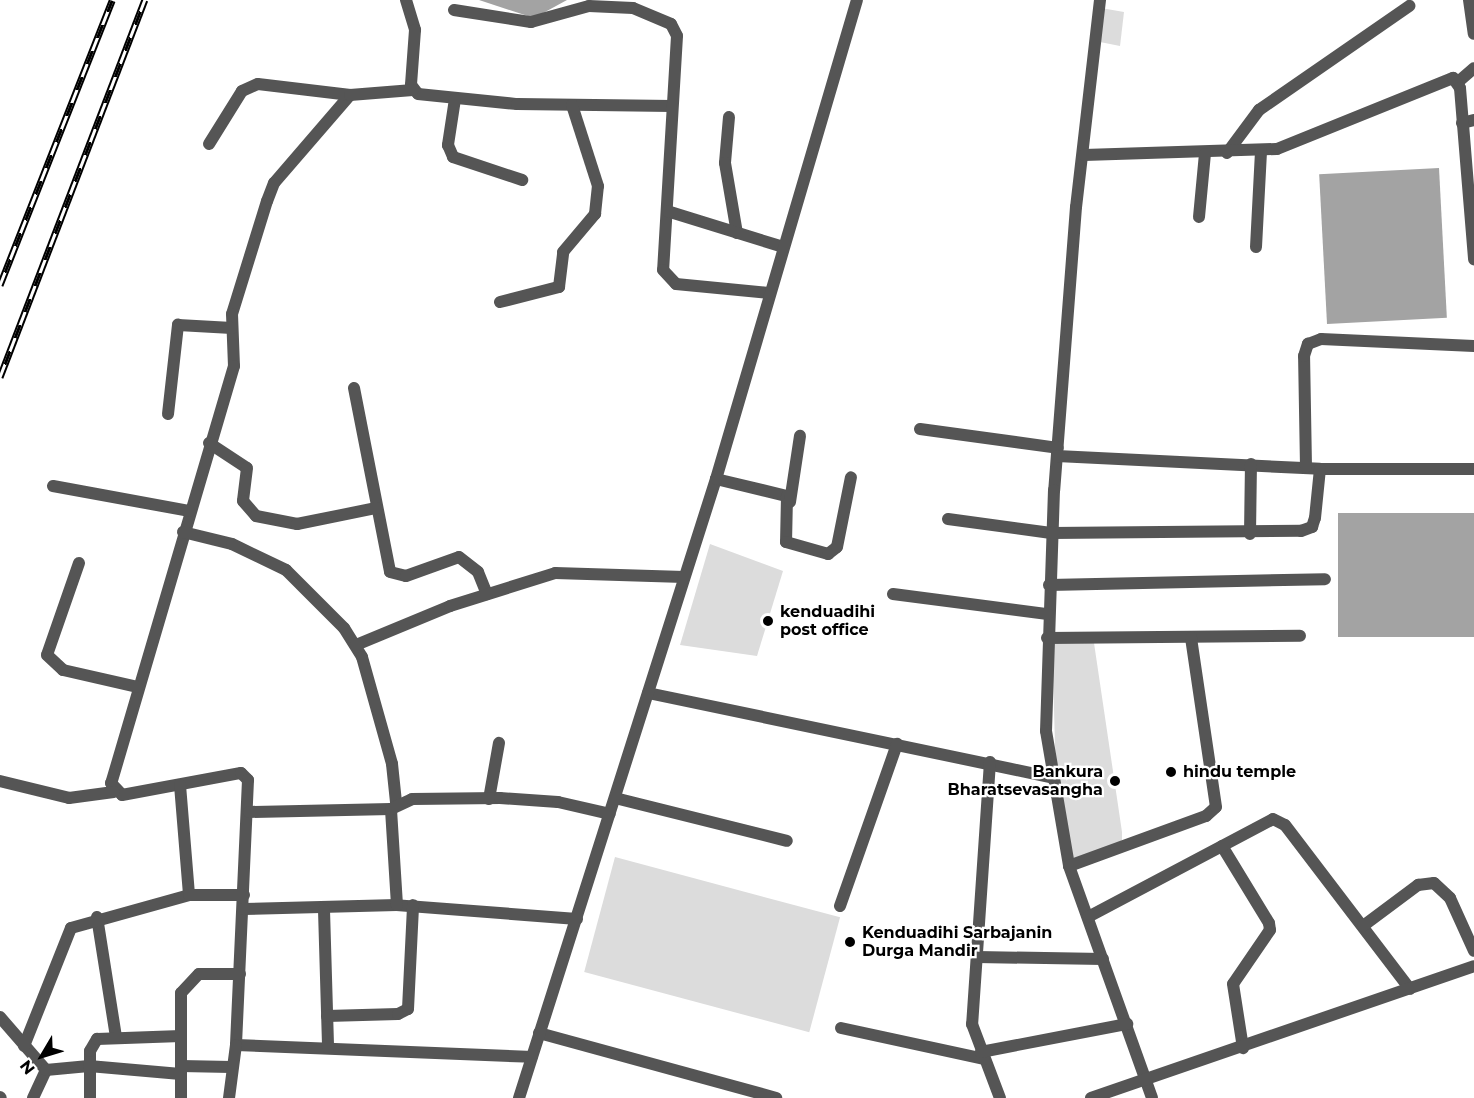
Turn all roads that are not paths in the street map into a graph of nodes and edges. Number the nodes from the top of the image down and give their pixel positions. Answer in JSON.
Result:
{"nodes":[{"id":1,"x":406,"y":0,"type":"edge"},
{"id":2,"x":857,"y":0,"type":"edge"},
{"id":3,"x":1100,"y":0,"type":"edge"},
{"id":4,"x":1469,"y":0,"type":"edge"},
{"id":5,"x":622,"y":4,"type":"edge"},
{"id":6,"x":1409,"y":6,"type":"dead end"},
{"id":7,"x":454,"y":10,"type":"dead end"},
{"id":8,"x":1473,"y":15,"type":"edge"},
{"id":9,"x":1474,"y":34,"type":"edge"},
{"id":10,"x":1474,"y":68,"type":"edge"},
{"id":11,"x":1458,"y":82,"type":"junction"},
{"id":12,"x":413,"y":90,"type":"junction"},
{"id":13,"x":350,"y":95,"type":"junction"},
{"id":14,"x":454,"y":99,"type":"junction"},
{"id":15,"x":572,"y":105,"type":"junction"},
{"id":16,"x":672,"y":106,"type":"junction"},
{"id":17,"x":729,"y":117,"type":"dead end"},
{"id":18,"x":1468,"y":121,"type":"edge"},
{"id":19,"x":209,"y":144,"type":"dead end"},
{"id":20,"x":1261,"y":151,"type":"junction"},
{"id":21,"x":1205,"y":153,"type":"junction"},
{"id":22,"x":1227,"y":153,"type":"junction"},
{"id":23,"x":1084,"y":155,"type":"junction"},
{"id":24,"x":522,"y":180,"type":"dead end"},
{"id":25,"x":1472,"y":210,"type":"edge"},
{"id":26,"x":667,"y":211,"type":"junction"},
{"id":27,"x":1199,"y":217,"type":"dead end"},
{"id":28,"x":737,"y":233,"type":"junction"},
{"id":29,"x":783,"y":247,"type":"junction"},
{"id":30,"x":1256,"y":247,"type":"dead end"},
{"id":31,"x":1474,"y":260,"type":"edge"},
{"id":32,"x":770,"y":293,"type":"junction"},
{"id":33,"x":500,"y":302,"type":"dead end"},
{"id":34,"x":232,"y":328,"type":"junction"},
{"id":35,"x":1474,"y":346,"type":"edge"},
{"id":36,"x":354,"y":388,"type":"dead end"},
{"id":37,"x":168,"y":414,"type":"dead end"},
{"id":38,"x":920,"y":429,"type":"dead end"},
{"id":39,"x":800,"y":436,"type":"dead end"},
{"id":40,"x":209,"y":443,"type":"junction"},
{"id":41,"x":1057,"y":452,"type":"junction"},
{"id":42,"x":1251,"y":464,"type":"junction"},
{"id":43,"x":1306,"y":467,"type":"junction"},
{"id":44,"x":1320,"y":469,"type":"junction"},
{"id":45,"x":1474,"y":469,"type":"edge"},
{"id":46,"x":851,"y":477,"type":"dead end"},
{"id":47,"x":716,"y":479,"type":"junction"},
{"id":48,"x":53,"y":486,"type":"dead end"},
{"id":49,"x":790,"y":502,"type":"junction"},
{"id":50,"x":376,"y":508,"type":"junction"},
{"id":51,"x":189,"y":511,"type":"junction"},
{"id":52,"x":948,"y":519,"type":"dead end"},
{"id":53,"x":183,"y":531,"type":"junction"},
{"id":54,"x":1051,"y":533,"type":"junction"},
{"id":55,"x":1250,"y":534,"type":"junction"},
{"id":56,"x":79,"y":563,"type":"dead end"},
{"id":57,"x":684,"y":577,"type":"junction"},
{"id":58,"x":1325,"y":579,"type":"dead end"},
{"id":59,"x":1049,"y":585,"type":"junction"},
{"id":60,"x":487,"y":594,"type":"junction"},
{"id":61,"x":893,"y":594,"type":"dead end"},
{"id":62,"x":1048,"y":614,"type":"junction"},
{"id":63,"x":1300,"y":636,"type":"dead end"},
{"id":64,"x":1047,"y":638,"type":"junction"},
{"id":65,"x":1191,"y":638,"type":"junction"},
{"id":66,"x":356,"y":645,"type":"junction"},
{"id":67,"x":137,"y":687,"type":"junction"},
{"id":68,"x":648,"y":693,"type":"junction"},
{"id":69,"x":499,"y":743,"type":"dead end"},
{"id":70,"x":897,"y":744,"type":"junction"},
{"id":71,"x":990,"y":762,"type":"junction"},
{"id":72,"x":1051,"y":777,"type":"junction"},
{"id":73,"x":0,"y":781,"type":"edge"},
{"id":74,"x":180,"y":784,"type":"junction"},
{"id":75,"x":114,"y":792,"type":"junction"},
{"id":76,"x":615,"y":798,"type":"junction"},
{"id":77,"x":489,"y":799,"type":"junction"},
{"id":78,"x":394,"y":806,"type":"junction"},
{"id":79,"x":249,"y":812,"type":"junction"},
{"id":80,"x":610,"y":813,"type":"junction"},
{"id":81,"x":787,"y":841,"type":"dead end"},
{"id":82,"x":1222,"y":846,"type":"junction"},
{"id":83,"x":1069,"y":866,"type":"junction"},
{"id":84,"x":189,"y":895,"type":"junction"},
{"id":85,"x":244,"y":895,"type":"junction"},
{"id":86,"x":398,"y":905,"type":"junction"},
{"id":87,"x":413,"y":905,"type":"junction"},
{"id":88,"x":840,"y":906,"type":"dead end"},
{"id":89,"x":243,"y":909,"type":"junction"},
{"id":90,"x":324,"y":910,"type":"junction"},
{"id":91,"x":97,"y":917,"type":"junction"},
{"id":92,"x":1088,"y":917,"type":"junction"},
{"id":93,"x":577,"y":919,"type":"junction"},
{"id":94,"x":1363,"y":926,"type":"junction"},
{"id":95,"x":1474,"y":951,"type":"edge"},
{"id":96,"x":977,"y":957,"type":"junction"},
{"id":97,"x":1103,"y":959,"type":"junction"},
{"id":98,"x":1474,"y":966,"type":"edge"},
{"id":99,"x":240,"y":974,"type":"junction"},
{"id":100,"x":1410,"y":989,"type":"junction"},
{"id":101,"x":327,"y":1016,"type":"junction"},
{"id":102,"x":0,"y":1017,"type":"edge"},
{"id":103,"x":1126,"y":1024,"type":"junction"},
{"id":104,"x":841,"y":1029,"type":"dead end"},
{"id":105,"x":539,"y":1033,"type":"junction"},
{"id":106,"x":181,"y":1036,"type":"junction"},
{"id":107,"x":116,"y":1037,"type":"junction"},
{"id":108,"x":236,"y":1045,"type":"junction"},
{"id":109,"x":24,"y":1046,"type":"junction"},
{"id":110,"x":328,"y":1048,"type":"junction"},
{"id":111,"x":1243,"y":1048,"type":"junction"},
{"id":112,"x":982,"y":1055,"type":"junction"},
{"id":113,"x":532,"y":1057,"type":"junction"},
{"id":114,"x":89,"y":1066,"type":"junction"},
{"id":115,"x":231,"y":1067,"type":"junction"},
{"id":116,"x":46,"y":1070,"type":"junction"},
{"id":117,"x":181,"y":1070,"type":"junction"},
{"id":118,"x":1147,"y":1081,"type":"junction"},
{"id":119,"x":33,"y":1098,"type":"edge"},
{"id":120,"x":90,"y":1098,"type":"edge"},
{"id":121,"x":181,"y":1098,"type":"edge"},
{"id":122,"x":228,"y":1098,"type":"edge"},
{"id":123,"x":519,"y":1098,"type":"edge"},
{"id":124,"x":776,"y":1098,"type":"edge"},
{"id":125,"x":1000,"y":1098,"type":"edge"},
{"id":126,"x":1091,"y":1098,"type":"edge"},
{"id":127,"x":1152,"y":1098,"type":"edge"}],
"edges":[{"from":1,"to":12,"type":"street"},
{"from":2,"to":29,"type":"street"},
{"from":3,"to":23,"type":"street"},
{"from":4,"to":8,"type":"street"},
{"from":5,"to":7,"type":"street"},
{"from":5,"to":16,"type":"street"},
{"from":6,"to":22,"type":"street"},
{"from":8,"to":9,"type":"street"},
{"from":10,"to":11,"type":"street"},
{"from":11,"to":18,"type":"street"},
{"from":11,"to":20,"type":"street"},
{"from":12,"to":13,"type":"street"},
{"from":12,"to":14,"type":"street"},
{"from":13,"to":19,"type":"street"},
{"from":13,"to":34,"type":"street"},
{"from":14,"to":15,"type":"street"},
{"from":14,"to":24,"type":"street"},
{"from":15,"to":16,"type":"street"},
{"from":15,"to":33,"type":"street"},
{"from":16,"to":26,"type":"street"},
{"from":17,"to":28,"type":"street"},
{"from":18,"to":25,"type":"street"},
{"from":20,"to":22,"type":"street"},
{"from":20,"to":30,"type":"street"},
{"from":21,"to":22,"type":"street"},
{"from":21,"to":23,"type":"street"},
{"from":21,"to":27,"type":"street"},
{"from":23,"to":41,"type":"street"},
{"from":25,"to":31,"type":"street"},
{"from":26,"to":28,"type":"street"},
{"from":26,"to":32,"type":"street"},
{"from":28,"to":29,"type":"street"},
{"from":29,"to":32,"type":"street"},
{"from":32,"to":47,"type":"street"},
{"from":34,"to":37,"type":"street"},
{"from":34,"to":40,"type":"street"},
{"from":35,"to":43,"type":"street"},
{"from":36,"to":50,"type":"street"},
{"from":38,"to":41,"type":"street"},
{"from":39,"to":49,"type":"street"},
{"from":40,"to":50,"type":"street"},
{"from":40,"to":51,"type":"street"},
{"from":41,"to":42,"type":"street"},
{"from":41,"to":54,"type":"street"},
{"from":42,"to":43,"type":"street"},
{"from":42,"to":55,"type":"street"},
{"from":43,"to":44,"type":"street"},
{"from":44,"to":45,"type":"street"},
{"from":44,"to":55,"type":"street"},
{"from":46,"to":49,"type":"street"},
{"from":47,"to":49,"type":"street"},
{"from":47,"to":57,"type":"street"},
{"from":48,"to":51,"type":"street"},
{"from":50,"to":60,"type":"street"},
{"from":51,"to":53,"type":"street"},
{"from":52,"to":54,"type":"street"},
{"from":53,"to":66,"type":"street"},
{"from":53,"to":67,"type":"street"},
{"from":54,"to":55,"type":"street"},
{"from":54,"to":59,"type":"street"},
{"from":56,"to":67,"type":"street"},
{"from":57,"to":60,"type":"street"},
{"from":57,"to":68,"type":"street"},
{"from":58,"to":59,"type":"street"},
{"from":59,"to":62,"type":"street"},
{"from":60,"to":66,"type":"street"},
{"from":61,"to":62,"type":"street"},
{"from":62,"to":64,"type":"street"},
{"from":63,"to":65,"type":"street"},
{"from":64,"to":65,"type":"street"},
{"from":64,"to":72,"type":"street"},
{"from":65,"to":83,"type":"street"},
{"from":66,"to":78,"type":"street"},
{"from":67,"to":75,"type":"street"},
{"from":68,"to":70,"type":"street"},
{"from":68,"to":76,"type":"street"},
{"from":69,"to":77,"type":"street"},
{"from":70,"to":71,"type":"street"},
{"from":70,"to":88,"type":"street"},
{"from":71,"to":72,"type":"street"},
{"from":71,"to":96,"type":"street"},
{"from":72,"to":83,"type":"street"},
{"from":73,"to":75,"type":"street"},
{"from":74,"to":75,"type":"street"},
{"from":74,"to":79,"type":"street"},
{"from":74,"to":84,"type":"street"},
{"from":76,"to":80,"type":"street"},
{"from":76,"to":81,"type":"street"},
{"from":77,"to":78,"type":"street"},
{"from":77,"to":80,"type":"street"},
{"from":78,"to":79,"type":"street"},
{"from":78,"to":86,"type":"street"},
{"from":79,"to":85,"type":"street"},
{"from":80,"to":93,"type":"street"},
{"from":82,"to":92,"type":"street"},
{"from":82,"to":94,"type":"street"},
{"from":82,"to":111,"type":"street"},
{"from":83,"to":92,"type":"street"},
{"from":84,"to":85,"type":"street"},
{"from":84,"to":91,"type":"street"},
{"from":85,"to":89,"type":"street"},
{"from":86,"to":87,"type":"street"},
{"from":86,"to":90,"type":"street"},
{"from":87,"to":93,"type":"street"},
{"from":87,"to":101,"type":"street"},
{"from":89,"to":90,"type":"street"},
{"from":89,"to":99,"type":"street"},
{"from":90,"to":101,"type":"street"},
{"from":91,"to":107,"type":"street"},
{"from":91,"to":109,"type":"street"},
{"from":92,"to":97,"type":"street"},
{"from":93,"to":105,"type":"street"},
{"from":94,"to":95,"type":"street"},
{"from":94,"to":100,"type":"street"},
{"from":96,"to":97,"type":"street"},
{"from":96,"to":112,"type":"street"},
{"from":97,"to":103,"type":"street"},
{"from":98,"to":100,"type":"street"},
{"from":99,"to":106,"type":"street"},
{"from":99,"to":108,"type":"street"},
{"from":100,"to":111,"type":"street"},
{"from":101,"to":110,"type":"street"},
{"from":102,"to":109,"type":"street"},
{"from":103,"to":112,"type":"street"},
{"from":103,"to":118,"type":"street"},
{"from":104,"to":112,"type":"street"},
{"from":105,"to":113,"type":"street"},
{"from":105,"to":124,"type":"street"},
{"from":106,"to":107,"type":"street"},
{"from":106,"to":117,"type":"street"},
{"from":107,"to":114,"type":"street"},
{"from":108,"to":110,"type":"street"},
{"from":108,"to":115,"type":"street"},
{"from":109,"to":116,"type":"street"},
{"from":110,"to":113,"type":"street"},
{"from":111,"to":118,"type":"street"},
{"from":112,"to":125,"type":"street"},
{"from":113,"to":123,"type":"street"},
{"from":114,"to":116,"type":"street"},
{"from":114,"to":117,"type":"street"},
{"from":114,"to":120,"type":"street"},
{"from":115,"to":117,"type":"street"},
{"from":115,"to":122,"type":"street"},
{"from":116,"to":119,"type":"street"},
{"from":117,"to":121,"type":"street"},
{"from":118,"to":126,"type":"street"},
{"from":118,"to":127,"type":"street"}]}
